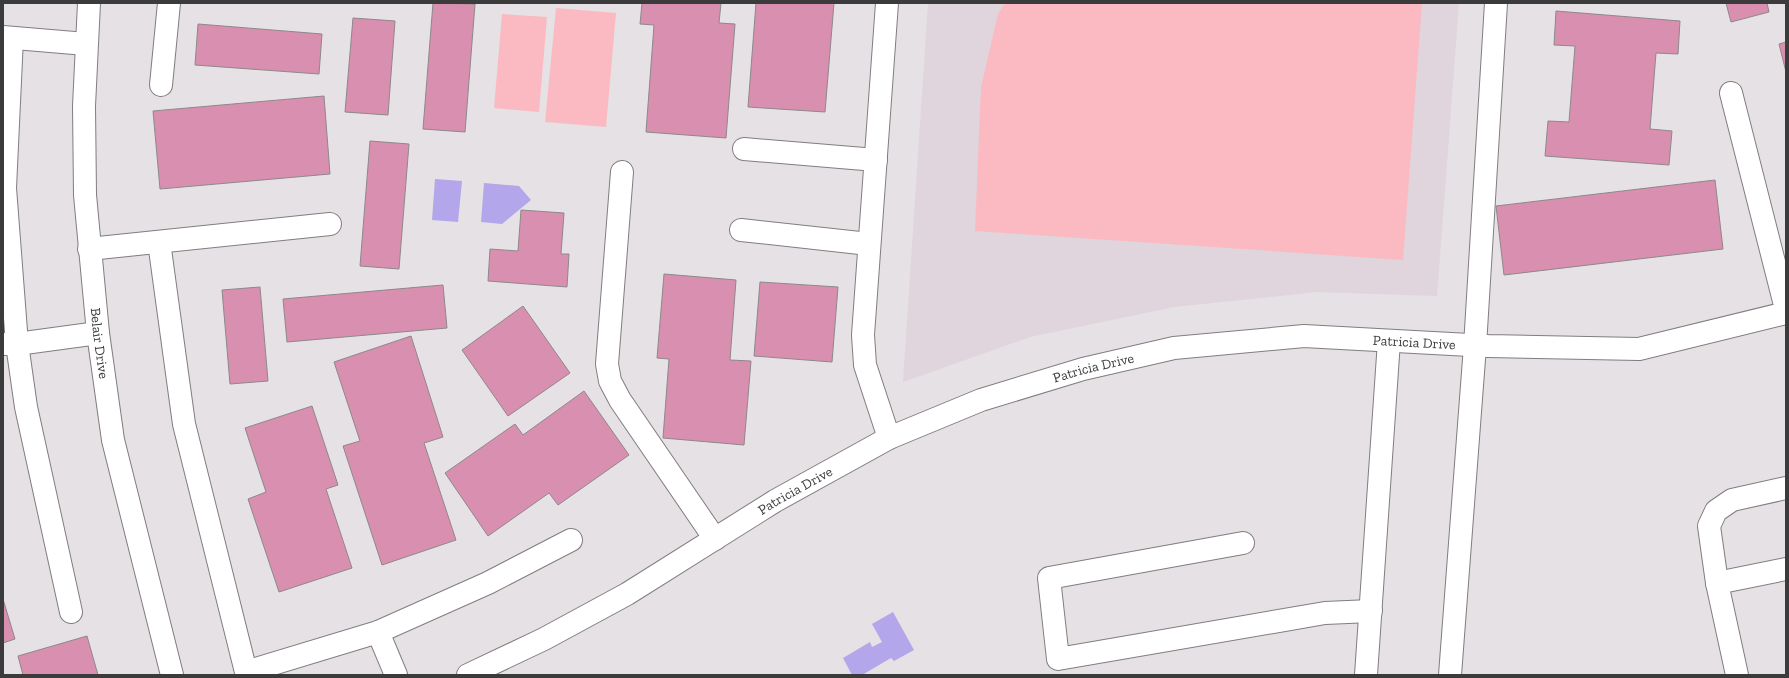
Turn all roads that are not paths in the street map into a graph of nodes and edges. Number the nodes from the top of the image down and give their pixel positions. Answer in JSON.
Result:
{"nodes":[{"id":1,"x":89,"y":3,"type":"edge"},
{"id":2,"x":169,"y":3,"type":"edge"},
{"id":3,"x":887,"y":3,"type":"edge"},
{"id":4,"x":1496,"y":3,"type":"edge"},
{"id":5,"x":9,"y":44,"type":"edge"},
{"id":6,"x":86,"y":44,"type":"junction"},
{"id":7,"x":161,"y":85,"type":"dead end"},
{"id":8,"x":1731,"y":93,"type":"dead end"},
{"id":9,"x":744,"y":149,"type":"dead end"},
{"id":10,"x":876,"y":160,"type":"junction"},
{"id":11,"x":622,"y":172,"type":"dead end"},
{"id":12,"x":330,"y":224,"type":"dead end"},
{"id":13,"x":740,"y":230,"type":"dead end"},
{"id":14,"x":159,"y":242,"type":"junction"},
{"id":15,"x":869,"y":244,"type":"junction"},
{"id":16,"x":89,"y":249,"type":"junction"},
{"id":17,"x":1786,"y":309,"type":"edge"},
{"id":18,"x":1786,"y":313,"type":"edge"},
{"id":19,"x":98,"y":333,"type":"junction"},
{"id":20,"x":1389,"y":341,"type":"junction"},
{"id":21,"x":10,"y":344,"type":"edge"},
{"id":22,"x":1475,"y":346,"type":"junction"},
{"id":23,"x":889,"y":438,"type":"junction"},
{"id":24,"x":1786,"y":488,"type":"edge"},
{"id":25,"x":715,"y":539,"type":"junction"},
{"id":26,"x":571,"y":540,"type":"dead end"},
{"id":27,"x":1243,"y":542,"type":"dead end"},
{"id":28,"x":1786,"y":569,"type":"edge"},
{"id":29,"x":1718,"y":583,"type":"junction"},
{"id":30,"x":1370,"y":610,"type":"junction"},
{"id":31,"x":71,"y":612,"type":"dead end"},
{"id":32,"x":378,"y":632,"type":"junction"},
{"id":33,"x":478,"y":673,"type":"edge"},
{"id":34,"x":172,"y":675,"type":"edge"},
{"id":35,"x":396,"y":675,"type":"edge"},
{"id":36,"x":1366,"y":675,"type":"edge"},
{"id":37,"x":1450,"y":675,"type":"edge"},
{"id":38,"x":1737,"y":675,"type":"edge"}],
"edges":[{"from":1,"to":6,"type":"street","name":"Belair Drive"},
{"from":2,"to":7,"type":"street"},
{"from":3,"to":10,"type":"street"},
{"from":4,"to":22,"type":"street"},
{"from":5,"to":6,"type":"street"},
{"from":5,"to":21,"type":"street"},
{"from":6,"to":16,"type":"street","name":"Belair Drive"},
{"from":8,"to":17,"type":"street"},
{"from":9,"to":10,"type":"street"},
{"from":10,"to":15,"type":"street"},
{"from":11,"to":25,"type":"street"},
{"from":12,"to":14,"type":"street"},
{"from":13,"to":15,"type":"street"},
{"from":14,"to":16,"type":"street"},
{"from":14,"to":32,"type":"street"},
{"from":15,"to":23,"type":"street"},
{"from":16,"to":19,"type":"street","name":"Belair Drive"},
{"from":18,"to":22,"type":"street","name":"Patricia Drive"},
{"from":19,"to":21,"type":"street"},
{"from":19,"to":34,"type":"street","name":"Belair Drive"},
{"from":20,"to":22,"type":"street","name":"Patricia Drive"},
{"from":20,"to":23,"type":"street","name":"Patricia Drive"},
{"from":20,"to":30,"type":"street"},
{"from":21,"to":31,"type":"street"},
{"from":22,"to":37,"type":"street"},
{"from":23,"to":25,"type":"street","name":"Patricia Drive"},
{"from":24,"to":29,"type":"street"},
{"from":25,"to":33,"type":"street","name":"Patricia Drive"},
{"from":26,"to":32,"type":"street"},
{"from":27,"to":30,"type":"street"},
{"from":28,"to":29,"type":"street"},
{"from":29,"to":38,"type":"street"},
{"from":30,"to":36,"type":"street"},
{"from":32,"to":35,"type":"street"}]}
